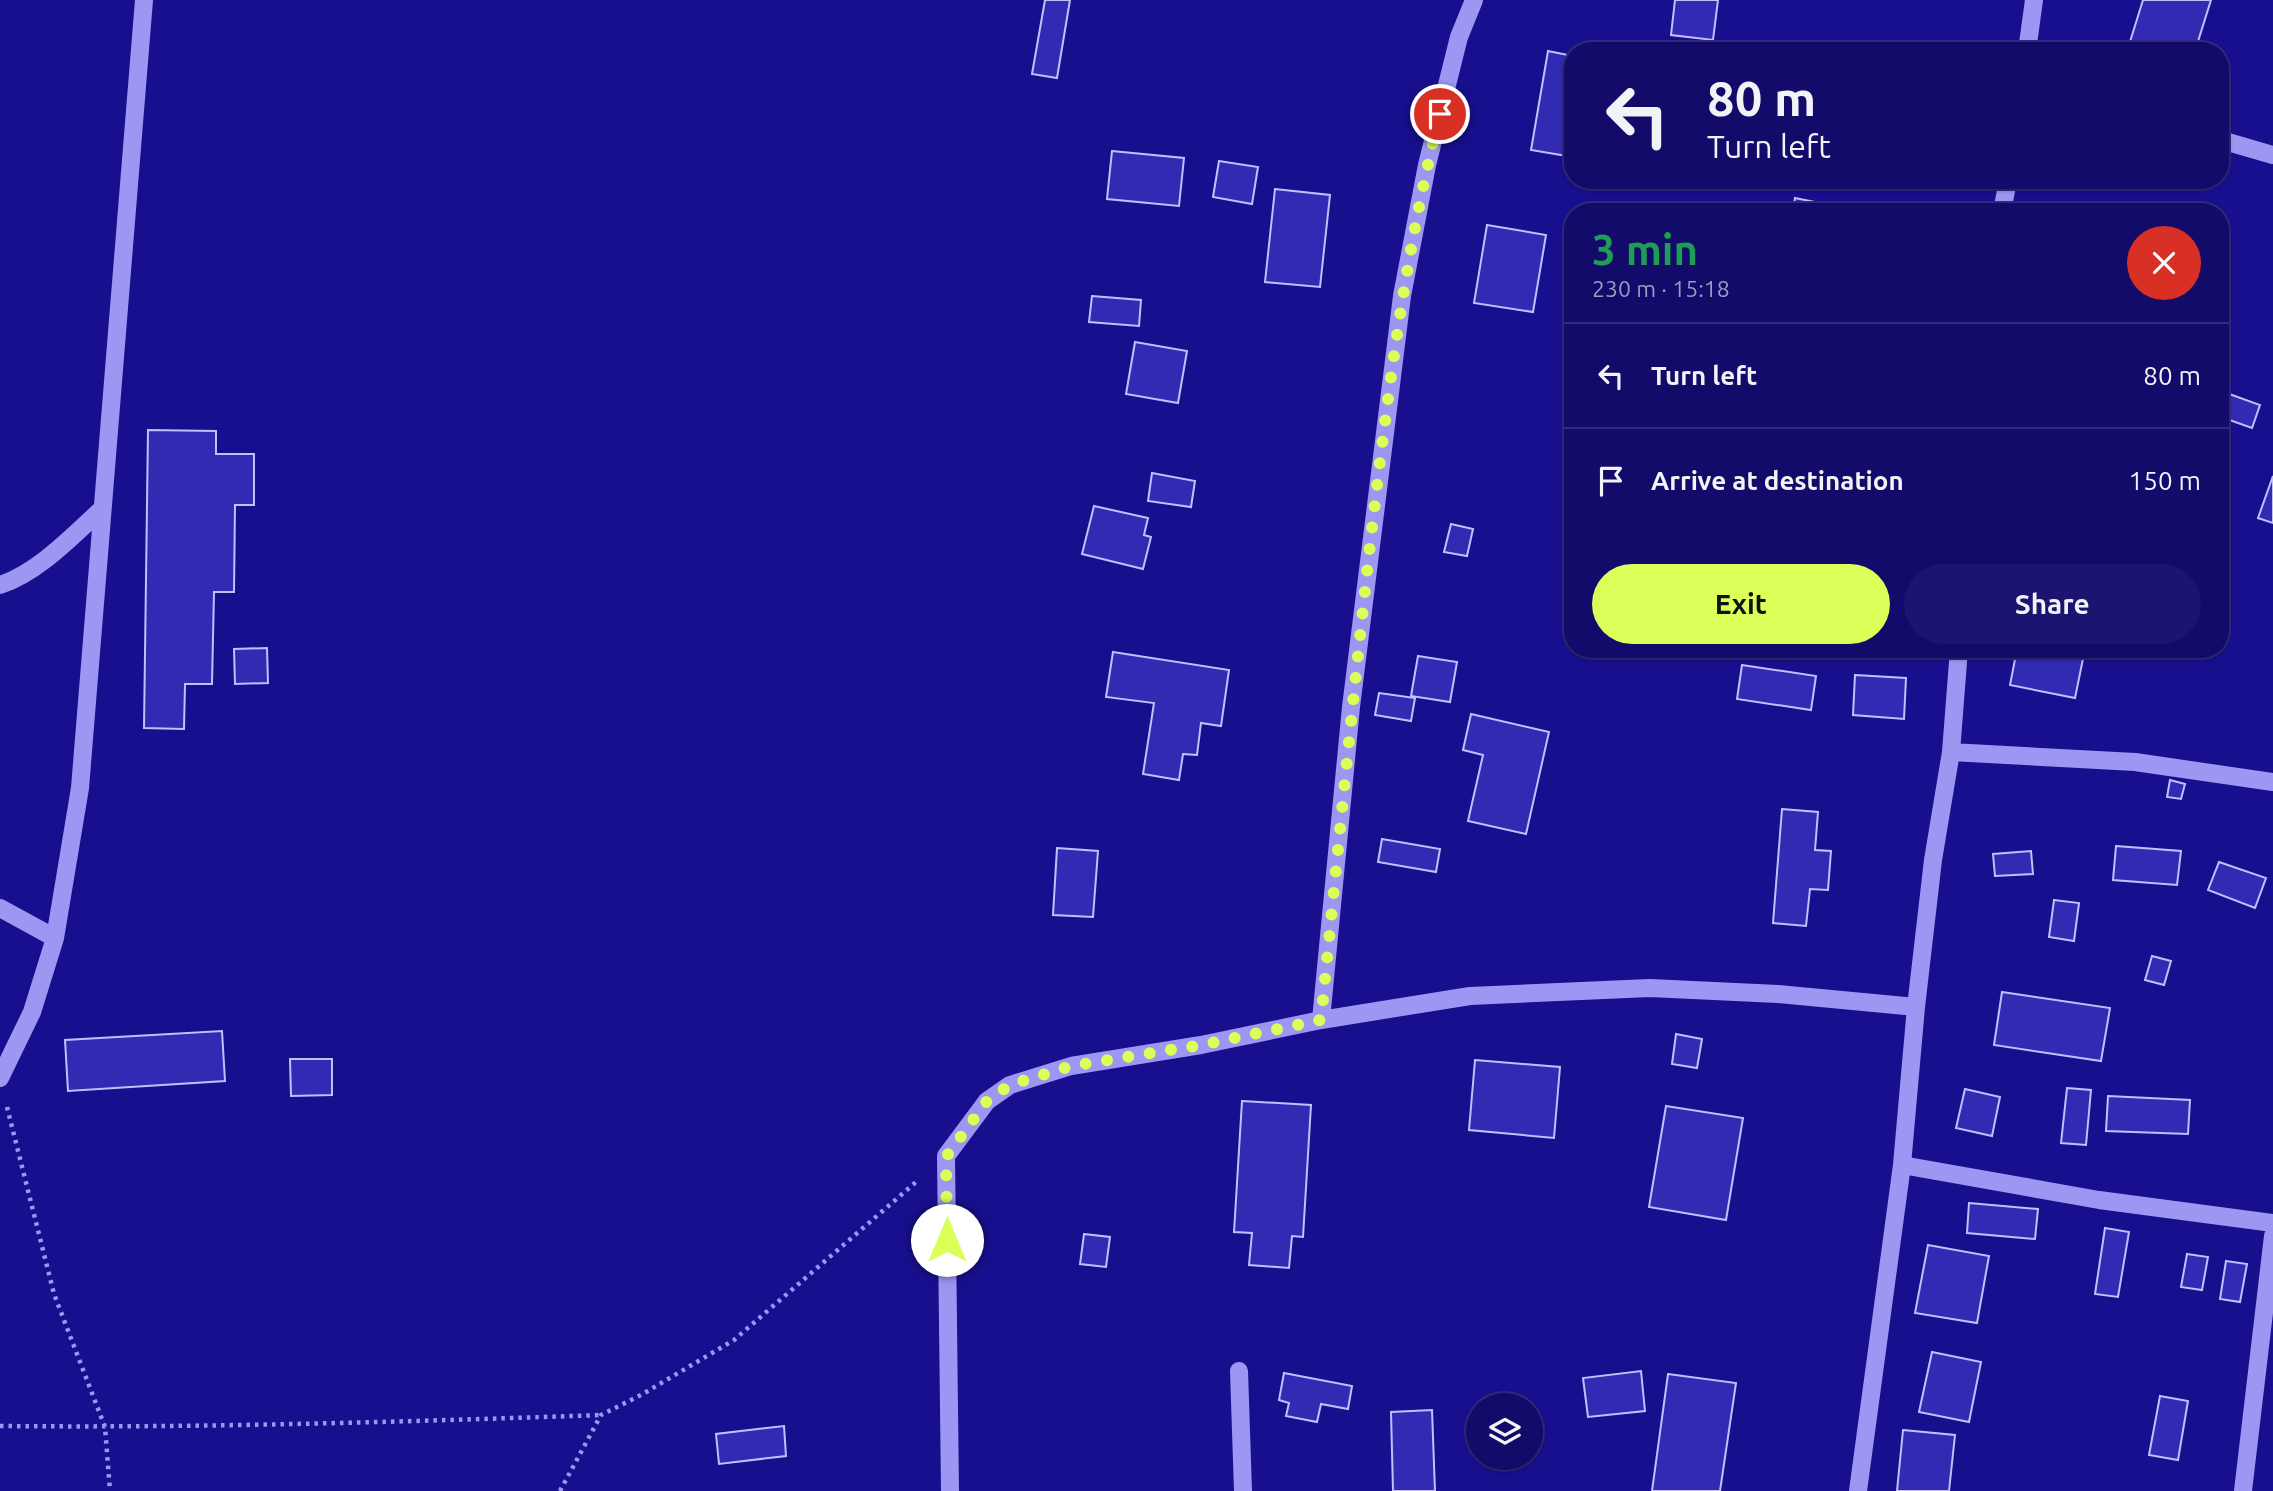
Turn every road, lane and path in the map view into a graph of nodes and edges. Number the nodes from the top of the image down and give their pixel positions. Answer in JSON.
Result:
{"nodes":[{"id":1,"x":144,"y":0,"type":"edge"},
{"id":2,"x":1474,"y":0,"type":"edge"},
{"id":3,"x":2034,"y":0,"type":"edge"},
{"id":4,"x":2029,"y":42,"type":"edge"},
{"id":5,"x":2229,"y":142,"type":"edge"},
{"id":6,"x":2273,"y":155,"type":"edge"},
{"id":7,"x":102,"y":509,"type":"junction"},
{"id":8,"x":0,"y":584,"type":"edge"},
{"id":9,"x":1957,"y":658,"type":"edge"},
{"id":10,"x":1951,"y":752,"type":"junction"},
{"id":11,"x":2273,"y":782,"type":"edge"},
{"id":12,"x":0,"y":908,"type":"edge"},
{"id":13,"x":55,"y":939,"type":"junction"},
{"id":14,"x":1916,"y":1007,"type":"junction"},
{"id":15,"x":1321,"y":1020,"type":"junction"},
{"id":16,"x":0,"y":1078,"type":"edge"},
{"id":17,"x":7,"y":1106,"type":"dead end"},
{"id":18,"x":946,"y":1157,"type":"junction"},
{"id":19,"x":1902,"y":1166,"type":"junction"},
{"id":20,"x":2273,"y":1223,"type":"edge"},
{"id":21,"x":2273,"y":1236,"type":"edge"},
{"id":22,"x":1239,"y":1371,"type":"dead end"},
{"id":23,"x":601,"y":1415,"type":"junction"},
{"id":24,"x":0,"y":1426,"type":"edge"},
{"id":25,"x":105,"y":1427,"type":"junction"},
{"id":26,"x":110,"y":1491,"type":"edge"},
{"id":27,"x":560,"y":1491,"type":"edge"},
{"id":28,"x":950,"y":1491,"type":"edge"},
{"id":29,"x":1243,"y":1491,"type":"edge"},
{"id":30,"x":1858,"y":1491,"type":"edge"},
{"id":31,"x":2243,"y":1491,"type":"edge"}],
"edges":[{"from":1,"to":7,"type":"street"},
{"from":2,"to":15,"type":"street"},
{"from":3,"to":4,"type":"street"},
{"from":5,"to":6,"type":"street"},
{"from":7,"to":8,"type":"street"},
{"from":7,"to":13,"type":"street"},
{"from":9,"to":10,"type":"street"},
{"from":10,"to":11,"type":"street"},
{"from":10,"to":14,"type":"street"},
{"from":12,"to":13,"type":"street"},
{"from":13,"to":16,"type":"street"},
{"from":14,"to":15,"type":"street"},
{"from":14,"to":19,"type":"street"},
{"from":15,"to":18,"type":"street"},
{"from":17,"to":25,"type":"path"},
{"from":18,"to":23,"type":"path"},
{"from":18,"to":28,"type":"street"},
{"from":19,"to":20,"type":"street"},
{"from":19,"to":30,"type":"street"},
{"from":21,"to":31,"type":"street"},
{"from":22,"to":29,"type":"street"},
{"from":23,"to":25,"type":"path"},
{"from":23,"to":27,"type":"path"},
{"from":24,"to":25,"type":"path"},
{"from":25,"to":26,"type":"path"}]}
